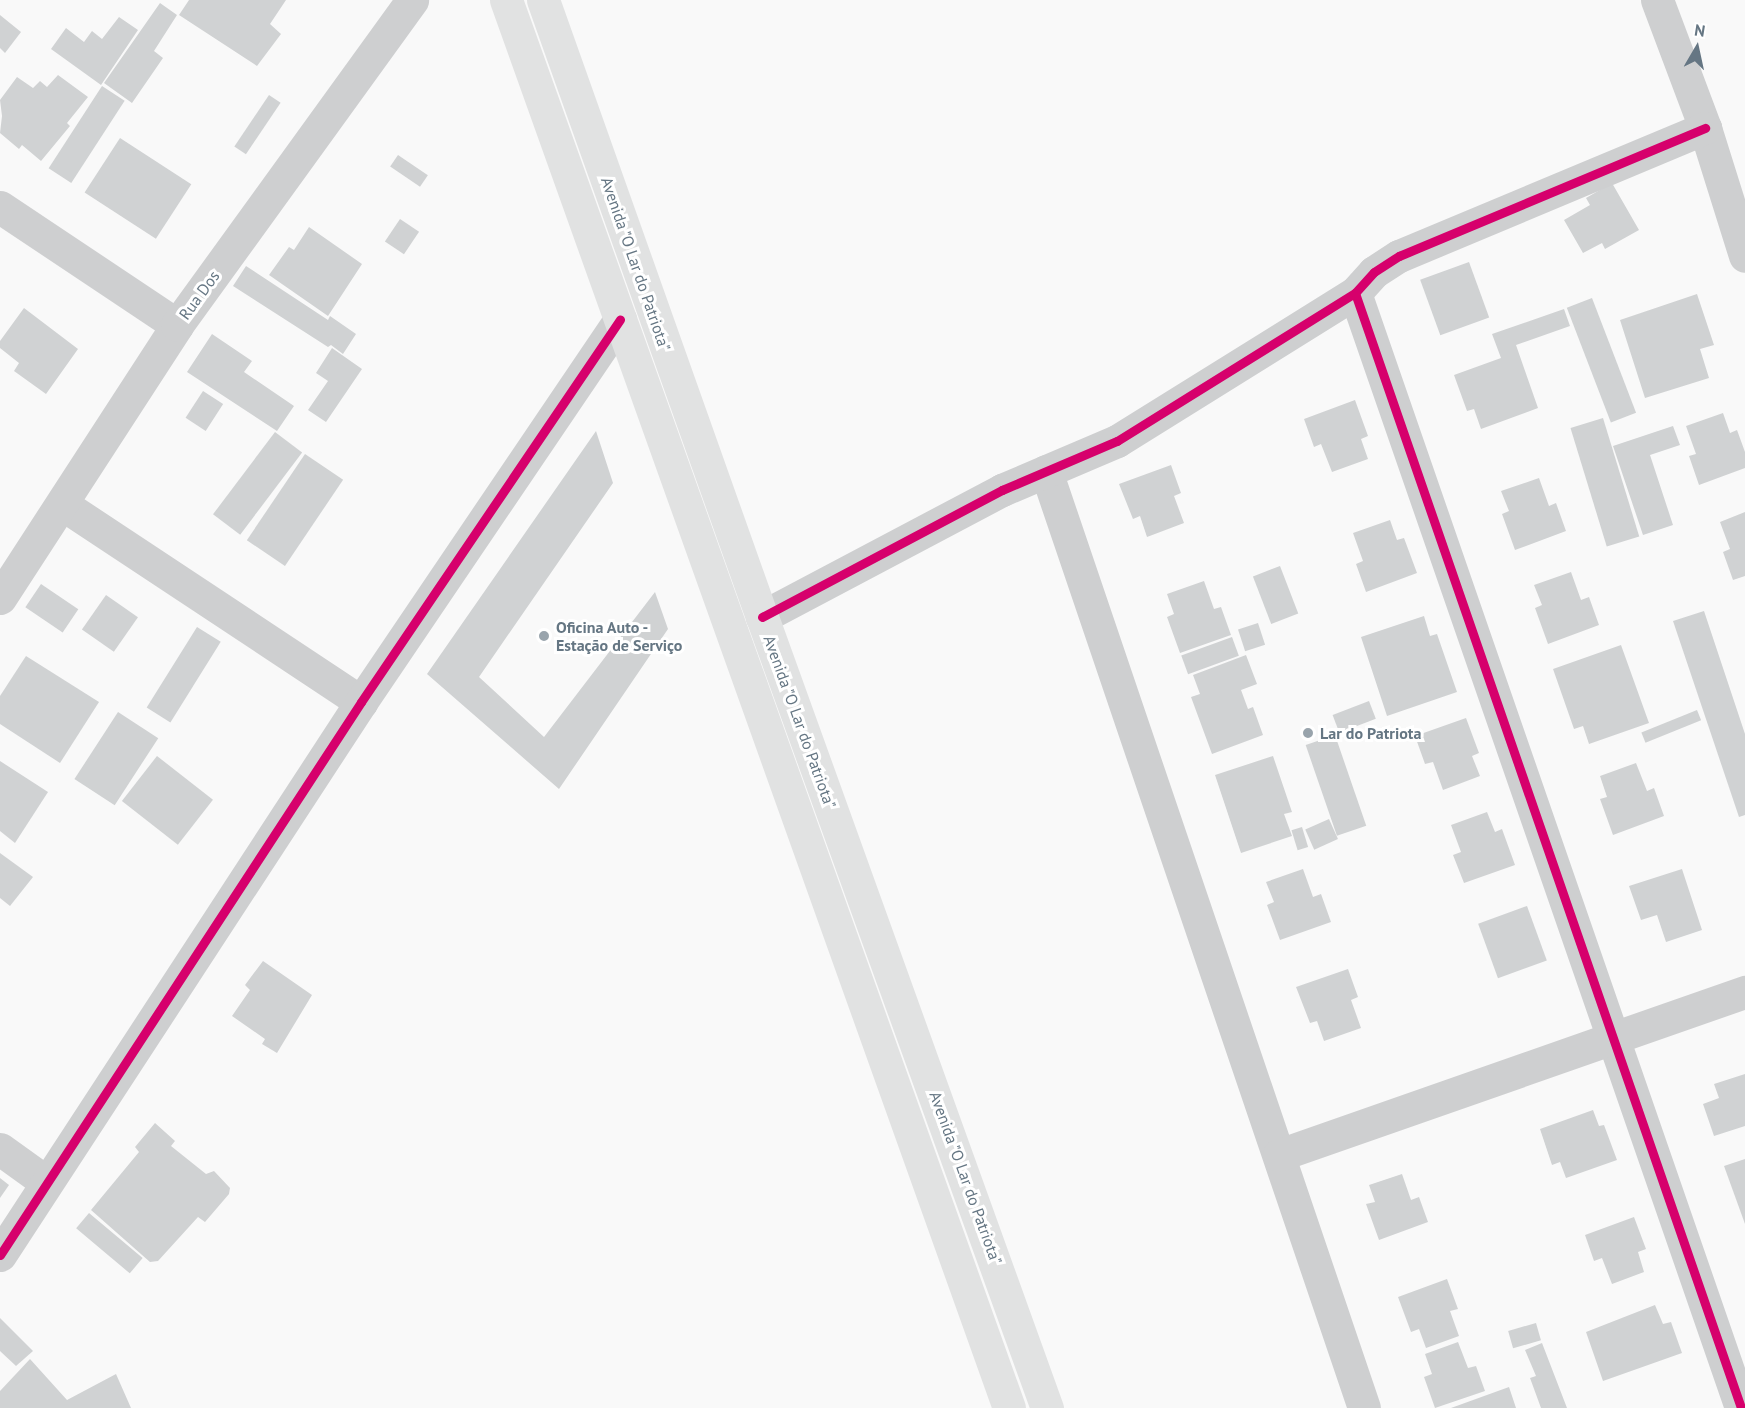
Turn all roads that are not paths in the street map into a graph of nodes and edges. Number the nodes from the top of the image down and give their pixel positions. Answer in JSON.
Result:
{"nodes":[{"id":1,"x":412,"y":0,"type":"edge"},
{"id":2,"x":506,"y":0,"type":"edge"},
{"id":3,"x":543,"y":0,"type":"edge"},
{"id":4,"x":1657,"y":0,"type":"edge"},
{"id":5,"x":1705,"y":128,"type":"junction"},
{"id":6,"x":0,"y":207,"type":"edge"},
{"id":7,"x":1745,"y":256,"type":"edge"},
{"id":8,"x":1354,"y":293,"type":"junction"},
{"id":9,"x":620,"y":321,"type":"junction"},
{"id":10,"x":177,"y":325,"type":"junction"},
{"id":11,"x":1046,"y":471,"type":"junction"},
{"id":12,"x":62,"y":504,"type":"junction"},
{"id":13,"x":0,"y":598,"type":"edge"},
{"id":14,"x":762,"y":617,"type":"junction"},
{"id":15,"x":361,"y":702,"type":"junction"},
{"id":16,"x":1745,"y":992,"type":"edge"},
{"id":17,"x":1612,"y":1041,"type":"junction"},
{"id":18,"x":0,"y":1149,"type":"edge"},
{"id":19,"x":1279,"y":1155,"type":"junction"},
{"id":20,"x":46,"y":1182,"type":"junction"},
{"id":21,"x":0,"y":1255,"type":"edge"},
{"id":22,"x":1009,"y":1408,"type":"edge"},
{"id":23,"x":1047,"y":1408,"type":"edge"},
{"id":24,"x":1364,"y":1408,"type":"edge"},
{"id":25,"x":1740,"y":1408,"type":"edge"}],
"edges":[{"from":1,"to":10,"type":"street","name":"Rua Dos"},
{"from":2,"to":9,"type":"main road","name":"Avenida \"O Lar do Patriota\""},
{"from":3,"to":14,"type":"main road","name":"Avenida \"O Lar do Patriota\""},
{"from":4,"to":5,"type":"street"},
{"from":5,"to":7,"type":"street"},
{"from":5,"to":8,"type":"street"},
{"from":6,"to":10,"type":"street"},
{"from":8,"to":11,"type":"street"},
{"from":8,"to":17,"type":"street"},
{"from":9,"to":15,"type":"street"},
{"from":9,"to":22,"type":"main road","name":"Avenida \"O Lar do Patriota\""},
{"from":10,"to":12,"type":"street","name":"Rua Dos"},
{"from":11,"to":14,"type":"street"},
{"from":11,"to":19,"type":"street"},
{"from":12,"to":13,"type":"street","name":"Rua Dos"},
{"from":12,"to":15,"type":"street"},
{"from":14,"to":23,"type":"main road","name":"Avenida \"O Lar do Patriota\""},
{"from":15,"to":20,"type":"street"},
{"from":16,"to":17,"type":"street"},
{"from":17,"to":19,"type":"street"},
{"from":17,"to":25,"type":"street"},
{"from":18,"to":20,"type":"street"},
{"from":19,"to":24,"type":"street"},
{"from":20,"to":21,"type":"street"}]}
